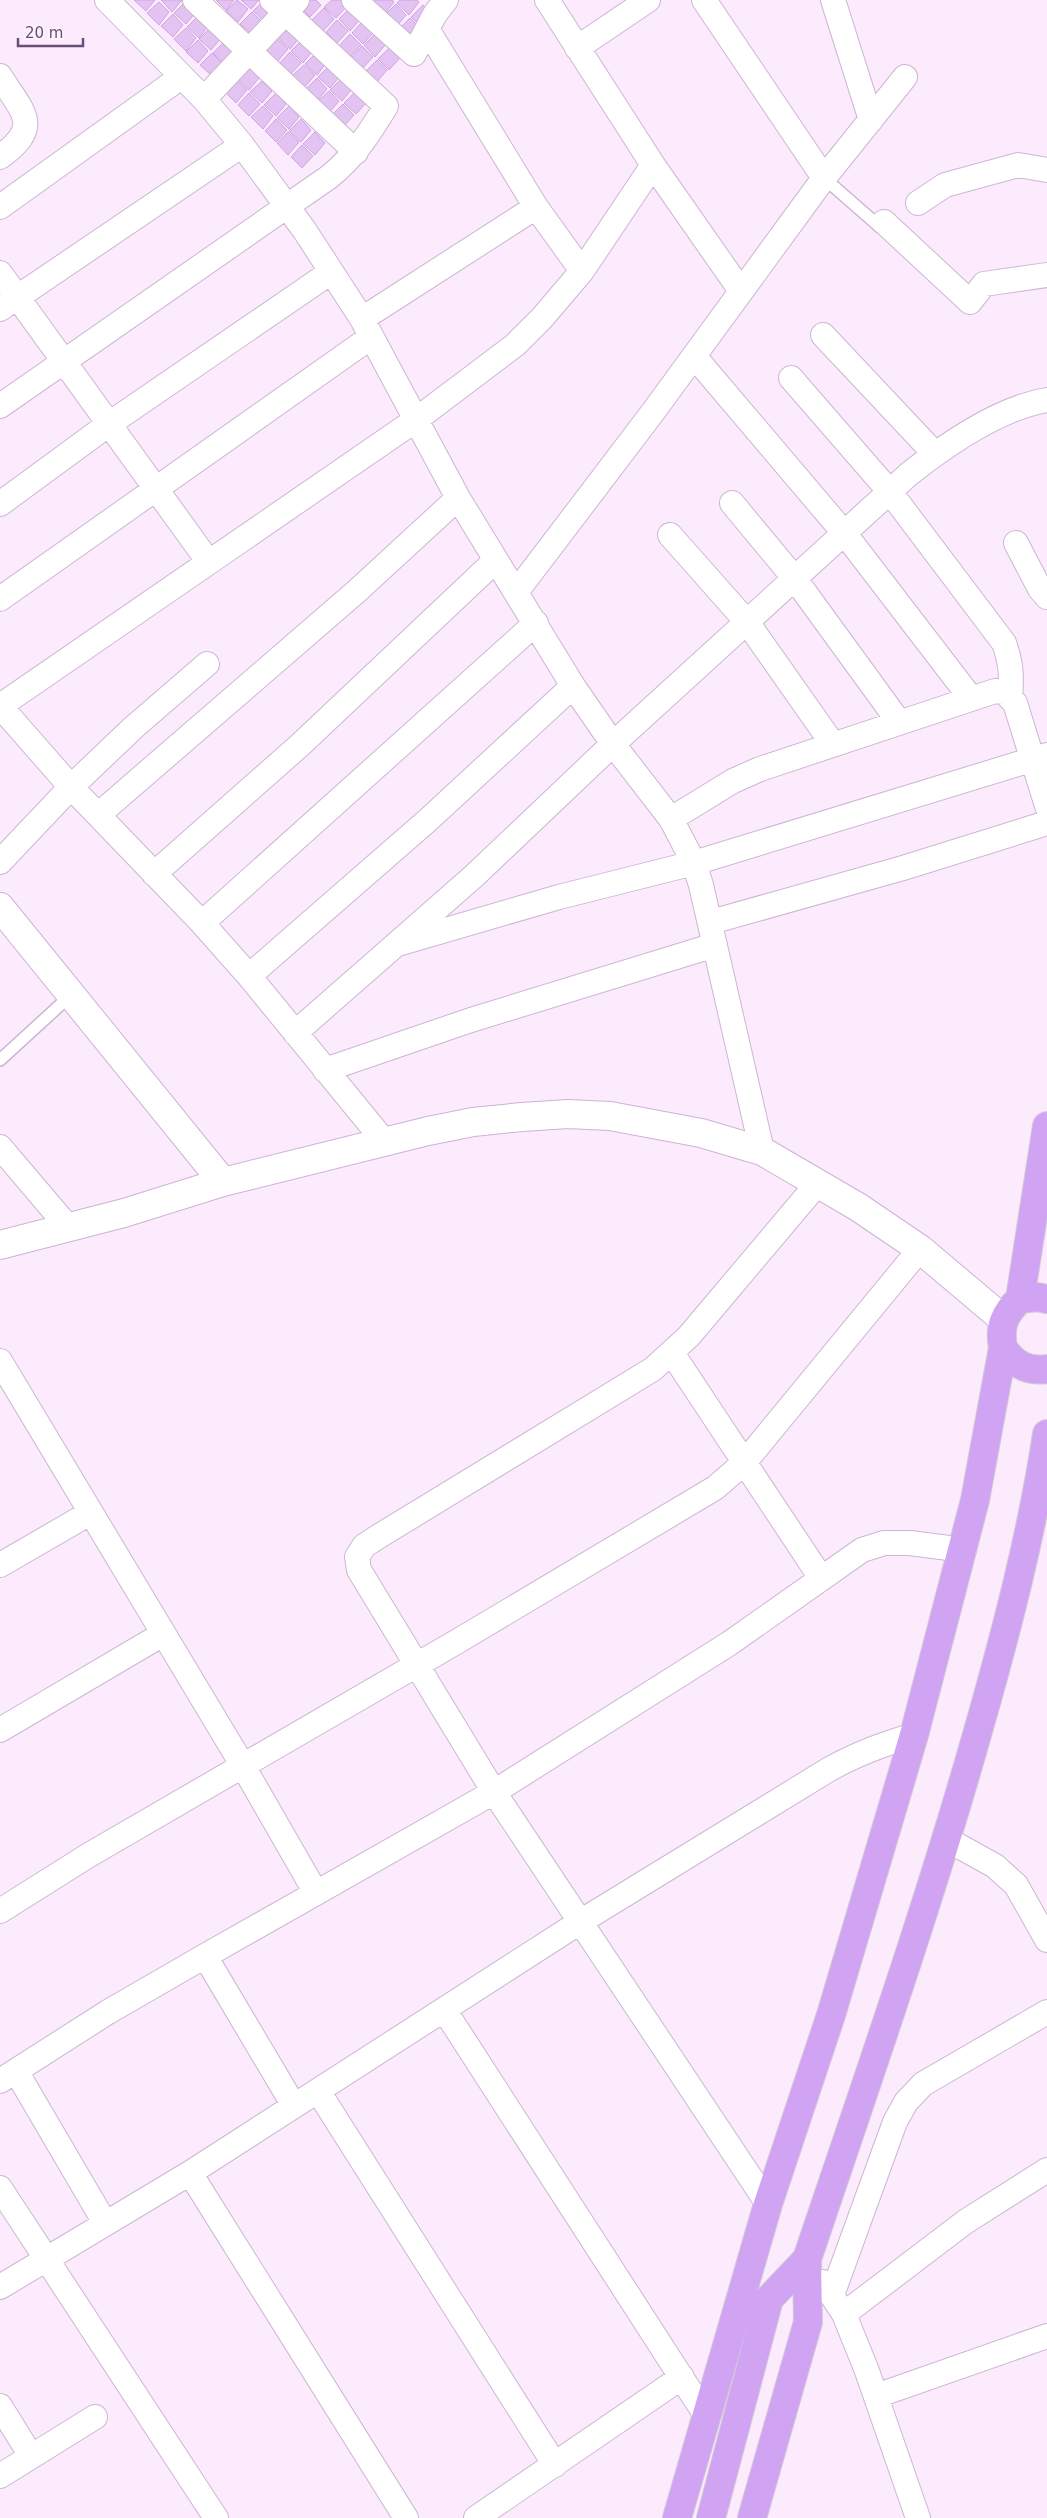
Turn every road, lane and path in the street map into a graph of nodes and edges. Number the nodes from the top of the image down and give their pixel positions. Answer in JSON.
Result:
{"nodes":[{"id":1,"x":107,"y":0,"type":"edge"},
{"id":2,"x":195,"y":0,"type":"edge"},
{"id":3,"x":354,"y":0,"type":"edge"},
{"id":4,"x":547,"y":0,"type":"edge"},
{"id":5,"x":648,"y":0,"type":"edge"},
{"id":6,"x":704,"y":0,"type":"edge"},
{"id":7,"x":833,"y":0,"type":"edge"},
{"id":8,"x":443,"y":1,"type":"edge"},
{"id":9,"x":285,"y":4,"type":"edge"},
{"id":10,"x":427,"y":29,"type":"junction"},
{"id":11,"x":578,"y":48,"type":"junction"},
{"id":12,"x":249,"y":53,"type":"junction"},
{"id":13,"x":0,"y":76,"type":"edge"},
{"id":14,"x":182,"y":77,"type":"junction"},
{"id":15,"x":905,"y":77,"type":"dead end"},
{"id":16,"x":204,"y":100,"type":"junction"},
{"id":17,"x":871,"y":120,"type":"junction"},
{"id":18,"x":242,"y":145,"type":"junction"},
{"id":19,"x":356,"y":152,"type":"junction"},
{"id":20,"x":0,"y":157,"type":"edge"},
{"id":21,"x":653,"y":165,"type":"junction"},
{"id":22,"x":1047,"y":170,"type":"edge"},
{"id":23,"x":824,"y":178,"type":"junction"},
{"id":24,"x":918,"y":203,"type":"dead end"},
{"id":25,"x":287,"y":205,"type":"junction"},
{"id":26,"x":0,"y":207,"type":"edge"},
{"id":27,"x":536,"y":207,"type":"junction"},
{"id":28,"x":882,"y":225,"type":"joint"},
{"id":29,"x":582,"y":271,"type":"junction"},
{"id":30,"x":331,"y":272,"type":"junction"},
{"id":31,"x":0,"y":273,"type":"edge"},
{"id":32,"x":1047,"y":275,"type":"edge"},
{"id":33,"x":741,"y":291,"type":"junction"},
{"id":34,"x":9,"y":303,"type":"edge"},
{"id":35,"x":366,"y":328,"type":"junction"},
{"id":36,"x":823,"y":335,"type":"dead end"},
{"id":37,"x":694,"y":356,"type":"junction"},
{"id":38,"x":62,"y":362,"type":"junction"},
{"id":39,"x":791,"y":378,"type":"dead end"},
{"id":40,"x":1047,"y":400,"type":"edge"},
{"id":41,"x":0,"y":406,"type":"edge"},
{"id":42,"x":417,"y":419,"type":"junction"},
{"id":43,"x":109,"y":424,"type":"junction"},
{"id":44,"x":935,"y":454,"type":"junction"},
{"id":45,"x":157,"y":490,"type":"junction"},
{"id":46,"x":890,"y":492,"type":"junction"},
{"id":47,"x":458,"y":498,"type":"junction"},
{"id":48,"x":732,"y":503,"type":"dead end"},
{"id":49,"x":0,"y":504,"type":"edge"},
{"id":50,"x":845,"y":534,"type":"junction"},
{"id":51,"x":670,"y":535,"type":"dead end"},
{"id":52,"x":1016,"y":543,"type":"dead end"},
{"id":53,"x":496,"y":560,"type":"junction"},
{"id":54,"x":208,"y":561,"type":"junction"},
{"id":55,"x":796,"y":579,"type":"junction"},
{"id":56,"x":517,"y":591,"type":"junction"},
{"id":57,"x":1047,"y":597,"type":"edge"},
{"id":58,"x":0,"y":599,"type":"edge"},
{"id":59,"x":747,"y":622,"type":"junction"},
{"id":60,"x":536,"y":623,"type":"junction"},
{"id":61,"x":207,"y":664,"type":"dead end"},
{"id":62,"x":573,"y":686,"type":"junction"},
{"id":63,"x":970,"y":697,"type":"junction"},
{"id":64,"x":1010,"y":697,"type":"junction"},
{"id":65,"x":0,"y":706,"type":"edge"},
{"id":66,"x":899,"y":722,"type":"junction"},
{"id":67,"x":832,"y":743,"type":"junction"},
{"id":68,"x":614,"y":744,"type":"junction"},
{"id":69,"x":1039,"y":757,"type":"edge"},
{"id":70,"x":71,"y":787,"type":"junction"},
{"id":71,"x":1047,"y":806,"type":"edge"},
{"id":72,"x":98,"y":815,"type":"junction"},
{"id":73,"x":671,"y":818,"type":"junction"},
{"id":74,"x":1047,"y":823,"type":"edge"},
{"id":75,"x":0,"y":862,"type":"edge"},
{"id":76,"x":694,"y":863,"type":"junction"},
{"id":77,"x":154,"y":874,"type":"junction"},
{"id":78,"x":0,"y":906,"type":"edge"},
{"id":79,"x":202,"y":923,"type":"junction"},
{"id":80,"x":713,"y":933,"type":"junction"},
{"id":81,"x":399,"y":943,"type":"junction"},
{"id":82,"x":249,"y":976,"type":"junction"},
{"id":83,"x":72,"y":994,"type":"junction"},
{"id":84,"x":295,"y":1033,"type":"junction"},
{"id":85,"x":0,"y":1060,"type":"edge"},
{"id":86,"x":325,"y":1070,"type":"junction"},
{"id":87,"x":1047,"y":1126,"type":"edge"},
{"id":88,"x":384,"y":1141,"type":"junction"},
{"id":89,"x":0,"y":1147,"type":"edge"},
{"id":90,"x":762,"y":1151,"type":"junction"},
{"id":91,"x":223,"y":1182,"type":"junction"},
{"id":92,"x":818,"y":1183,"type":"junction"},
{"id":93,"x":68,"y":1228,"type":"junction"},
{"id":94,"x":0,"y":1245,"type":"edge"},
{"id":95,"x":920,"y":1249,"type":"junction"},
{"id":96,"x":1047,"y":1299,"type":"edge"},
{"id":97,"x":1011,"y":1309,"type":"junction"},
{"id":98,"x":1003,"y":1348,"type":"junction"},
{"id":99,"x":672,"y":1353,"type":"junction"},
{"id":100,"x":1,"y":1365,"type":"edge"},
{"id":101,"x":1047,"y":1369,"type":"edge"},
{"id":102,"x":1047,"y":1434,"type":"edge"},
{"id":103,"x":744,"y":1463,"type":"junction"},
{"id":104,"x":90,"y":1513,"type":"junction"},
{"id":105,"x":964,"y":1550,"type":"junction"},
{"id":106,"x":0,"y":1565,"type":"edge"},
{"id":107,"x":821,"y":1578,"type":"junction"},
{"id":108,"x":163,"y":1634,"type":"junction"},
{"id":109,"x":415,"y":1666,"type":"junction"},
{"id":110,"x":0,"y":1730,"type":"edge"},
{"id":111,"x":914,"y":1736,"type":"junction"},
{"id":112,"x":243,"y":1766,"type":"junction"},
{"id":113,"x":494,"y":1792,"type":"junction"},
{"id":114,"x":948,"y":1840,"type":"junction"},
{"id":115,"x":316,"y":1894,"type":"junction"},
{"id":116,"x":1,"y":1907,"type":"edge"},
{"id":117,"x":580,"y":1922,"type":"junction"},
{"id":118,"x":1047,"y":1940,"type":"edge"},
{"id":119,"x":205,"y":1956,"type":"junction"},
{"id":120,"x":445,"y":2011,"type":"junction"},
{"id":121,"x":1047,"y":2012,"type":"edge"},
{"id":122,"x":8,"y":2076,"type":"edge"},
{"id":123,"x":318,"y":2091,"type":"junction"},
{"id":124,"x":294,"y":2106,"type":"junction"},
{"id":125,"x":1047,"y":2170,"type":"edge"},
{"id":126,"x":190,"y":2172,"type":"junction"},
{"id":127,"x":0,"y":2188,"type":"edge"},
{"id":128,"x":768,"y":2204,"type":"junction"},
{"id":129,"x":105,"y":2223,"type":"junction"},
{"id":130,"x":46,"y":2259,"type":"junction"},
{"id":131,"x":807,"y":2259,"type":"junction"},
{"id":132,"x":0,"y":2287,"type":"edge"},
{"id":133,"x":838,"y":2305,"type":"junction"},
{"id":134,"x":1047,"y":2336,"type":"edge"},
{"id":135,"x":682,"y":2377,"type":"junction"},
{"id":136,"x":876,"y":2396,"type":"junction"},
{"id":137,"x":0,"y":2406,"type":"edge"},
{"id":138,"x":706,"y":2414,"type":"junction"},
{"id":139,"x":95,"y":2417,"type":"dead end"},
{"id":140,"x":31,"y":2456,"type":"junction"},
{"id":141,"x":555,"y":2465,"type":"junction"},
{"id":142,"x":0,"y":2476,"type":"edge"},
{"id":143,"x":216,"y":2518,"type":"edge"},
{"id":144,"x":406,"y":2518,"type":"edge"},
{"id":145,"x":476,"y":2518,"type":"edge"},
{"id":146,"x":677,"y":2518,"type":"edge"},
{"id":147,"x":711,"y":2518,"type":"edge"},
{"id":148,"x":752,"y":2518,"type":"edge"},
{"id":149,"x":918,"y":2518,"type":"edge"}],
"edges":[{"from":1,"to":14,"type":"street"},
{"from":2,"to":12,"type":"street"},
{"from":3,"to":10,"type":"street"},
{"from":4,"to":11,"type":"street"},
{"from":5,"to":11,"type":"street"},
{"from":6,"to":23,"type":"street"},
{"from":7,"to":17,"type":"street"},
{"from":8,"to":10,"type":"street"},
{"from":9,"to":12,"type":"street"},
{"from":9,"to":19,"type":"street"},
{"from":10,"to":27,"type":"street"},
{"from":11,"to":21,"type":"street"},
{"from":12,"to":16,"type":"street"},
{"from":12,"to":19,"type":"street"},
{"from":13,"to":20,"type":"street"},
{"from":14,"to":16,"type":"street"},
{"from":14,"to":26,"type":"street"},
{"from":15,"to":17,"type":"street"},
{"from":16,"to":18,"type":"street"},
{"from":17,"to":23,"type":"street"},
{"from":18,"to":25,"type":"street"},
{"from":18,"to":34,"type":"street"},
{"from":19,"to":25,"type":"street"},
{"from":21,"to":29,"type":"street"},
{"from":21,"to":33,"type":"street"},
{"from":22,"to":24,"type":"street"},
{"from":23,"to":28,"type":"lane"},
{"from":23,"to":33,"type":"street"},
{"from":25,"to":30,"type":"street"},
{"from":25,"to":38,"type":"street"},
{"from":27,"to":29,"type":"street"},
{"from":27,"to":35,"type":"street"},
{"from":28,"to":32,"type":"street"},
{"from":29,"to":42,"type":"street"},
{"from":30,"to":35,"type":"street"},
{"from":30,"to":43,"type":"street"},
{"from":31,"to":34,"type":"street"},
{"from":33,"to":37,"type":"street"},
{"from":34,"to":38,"type":"street"},
{"from":35,"to":42,"type":"street"},
{"from":35,"to":45,"type":"street"},
{"from":36,"to":44,"type":"street"},
{"from":37,"to":50,"type":"street"},
{"from":37,"to":56,"type":"street"},
{"from":38,"to":41,"type":"street"},
{"from":38,"to":43,"type":"street"},
{"from":39,"to":46,"type":"street"},
{"from":40,"to":44,"type":"street"},
{"from":42,"to":47,"type":"street"},
{"from":42,"to":54,"type":"street"},
{"from":43,"to":45,"type":"street"},
{"from":43,"to":49,"type":"street"},
{"from":44,"to":46,"type":"street"},
{"from":45,"to":54,"type":"street"},
{"from":45,"to":58,"type":"street"},
{"from":46,"to":50,"type":"street"},
{"from":46,"to":64,"type":"street"},
{"from":47,"to":53,"type":"street"},
{"from":47,"to":72,"type":"street"},
{"from":48,"to":55,"type":"street"},
{"from":50,"to":55,"type":"street"},
{"from":50,"to":63,"type":"street"},
{"from":51,"to":59,"type":"street"},
{"from":52,"to":57,"type":"street"},
{"from":53,"to":56,"type":"street"},
{"from":53,"to":77,"type":"street"},
{"from":54,"to":65,"type":"street"},
{"from":55,"to":59,"type":"street"},
{"from":55,"to":66,"type":"street"},
{"from":56,"to":60,"type":"street"},
{"from":59,"to":67,"type":"street"},
{"from":59,"to":68,"type":"street"},
{"from":60,"to":62,"type":"street"},
{"from":60,"to":79,"type":"street"},
{"from":61,"to":70,"type":"street"},
{"from":62,"to":68,"type":"street"},
{"from":62,"to":82,"type":"street"},
{"from":63,"to":64,"type":"street"},
{"from":63,"to":66,"type":"street"},
{"from":64,"to":69,"type":"street"},
{"from":65,"to":70,"type":"street"},
{"from":66,"to":67,"type":"street"},
{"from":67,"to":73,"type":"street"},
{"from":68,"to":73,"type":"street"},
{"from":68,"to":81,"type":"street"},
{"from":69,"to":71,"type":"street"},
{"from":69,"to":76,"type":"street"},
{"from":70,"to":72,"type":"street"},
{"from":70,"to":75,"type":"street"},
{"from":72,"to":77,"type":"street"},
{"from":73,"to":76,"type":"street"},
{"from":74,"to":80,"type":"street"},
{"from":76,"to":80,"type":"street"},
{"from":76,"to":81,"type":"street"},
{"from":77,"to":79,"type":"street"},
{"from":78,"to":83,"type":"street"},
{"from":79,"to":82,"type":"street"},
{"from":80,"to":86,"type":"street"},
{"from":80,"to":90,"type":"street"},
{"from":81,"to":84,"type":"street"},
{"from":82,"to":84,"type":"street"},
{"from":83,"to":85,"type":"lane"},
{"from":83,"to":91,"type":"street"},
{"from":84,"to":86,"type":"street"},
{"from":86,"to":88,"type":"street"},
{"from":87,"to":97,"type":"highway"},
{"from":88,"to":90,"type":"street"},
{"from":88,"to":91,"type":"street"},
{"from":89,"to":93,"type":"street"},
{"from":90,"to":92,"type":"street"},
{"from":91,"to":93,"type":"street"},
{"from":92,"to":95,"type":"street"},
{"from":92,"to":99,"type":"street"},
{"from":93,"to":94,"type":"street"},
{"from":95,"to":97,"type":"street"},
{"from":95,"to":103,"type":"street"},
{"from":96,"to":97,"type":"highway"},
{"from":97,"to":98,"type":"highway"},
{"from":98,"to":101,"type":"highway"},
{"from":98,"to":105,"type":"highway"},
{"from":99,"to":103,"type":"street"},
{"from":99,"to":109,"type":"street"},
{"from":100,"to":104,"type":"street"},
{"from":102,"to":114,"type":"highway"},
{"from":103,"to":107,"type":"street"},
{"from":103,"to":109,"type":"street"},
{"from":104,"to":106,"type":"street"},
{"from":104,"to":108,"type":"street"},
{"from":105,"to":107,"type":"street"},
{"from":105,"to":111,"type":"highway"},
{"from":107,"to":113,"type":"street"},
{"from":108,"to":110,"type":"street"},
{"from":108,"to":112,"type":"street"},
{"from":109,"to":112,"type":"street"},
{"from":109,"to":113,"type":"street"},
{"from":111,"to":117,"type":"street"},
{"from":111,"to":128,"type":"highway"},
{"from":112,"to":115,"type":"street"},
{"from":112,"to":116,"type":"street"},
{"from":113,"to":115,"type":"street"},
{"from":113,"to":117,"type":"street"},
{"from":114,"to":118,"type":"street"},
{"from":114,"to":131,"type":"highway"},
{"from":115,"to":119,"type":"street"},
{"from":117,"to":120,"type":"street"},
{"from":117,"to":128,"type":"street"},
{"from":119,"to":122,"type":"street"},
{"from":119,"to":124,"type":"street"},
{"from":120,"to":123,"type":"street"},
{"from":120,"to":135,"type":"street"},
{"from":121,"to":133,"type":"street"},
{"from":122,"to":129,"type":"street"},
{"from":123,"to":124,"type":"street"},
{"from":123,"to":141,"type":"street"},
{"from":124,"to":126,"type":"street"},
{"from":125,"to":133,"type":"street"},
{"from":126,"to":129,"type":"street"},
{"from":126,"to":144,"type":"street"},
{"from":127,"to":130,"type":"street"},
{"from":128,"to":138,"type":"highway"},
{"from":129,"to":130,"type":"street"},
{"from":130,"to":132,"type":"street"},
{"from":130,"to":143,"type":"street"},
{"from":131,"to":133,"type":"street"},
{"from":131,"to":147,"type":"highway"},
{"from":131,"to":148,"type":"highway"},
{"from":133,"to":136,"type":"street"},
{"from":134,"to":136,"type":"street"},
{"from":135,"to":138,"type":"street"},
{"from":135,"to":141,"type":"street"},
{"from":136,"to":149,"type":"street"},
{"from":137,"to":140,"type":"street"},
{"from":138,"to":146,"type":"highway"},
{"from":139,"to":140,"type":"street"},
{"from":140,"to":142,"type":"street"},
{"from":141,"to":145,"type":"street"}]}
